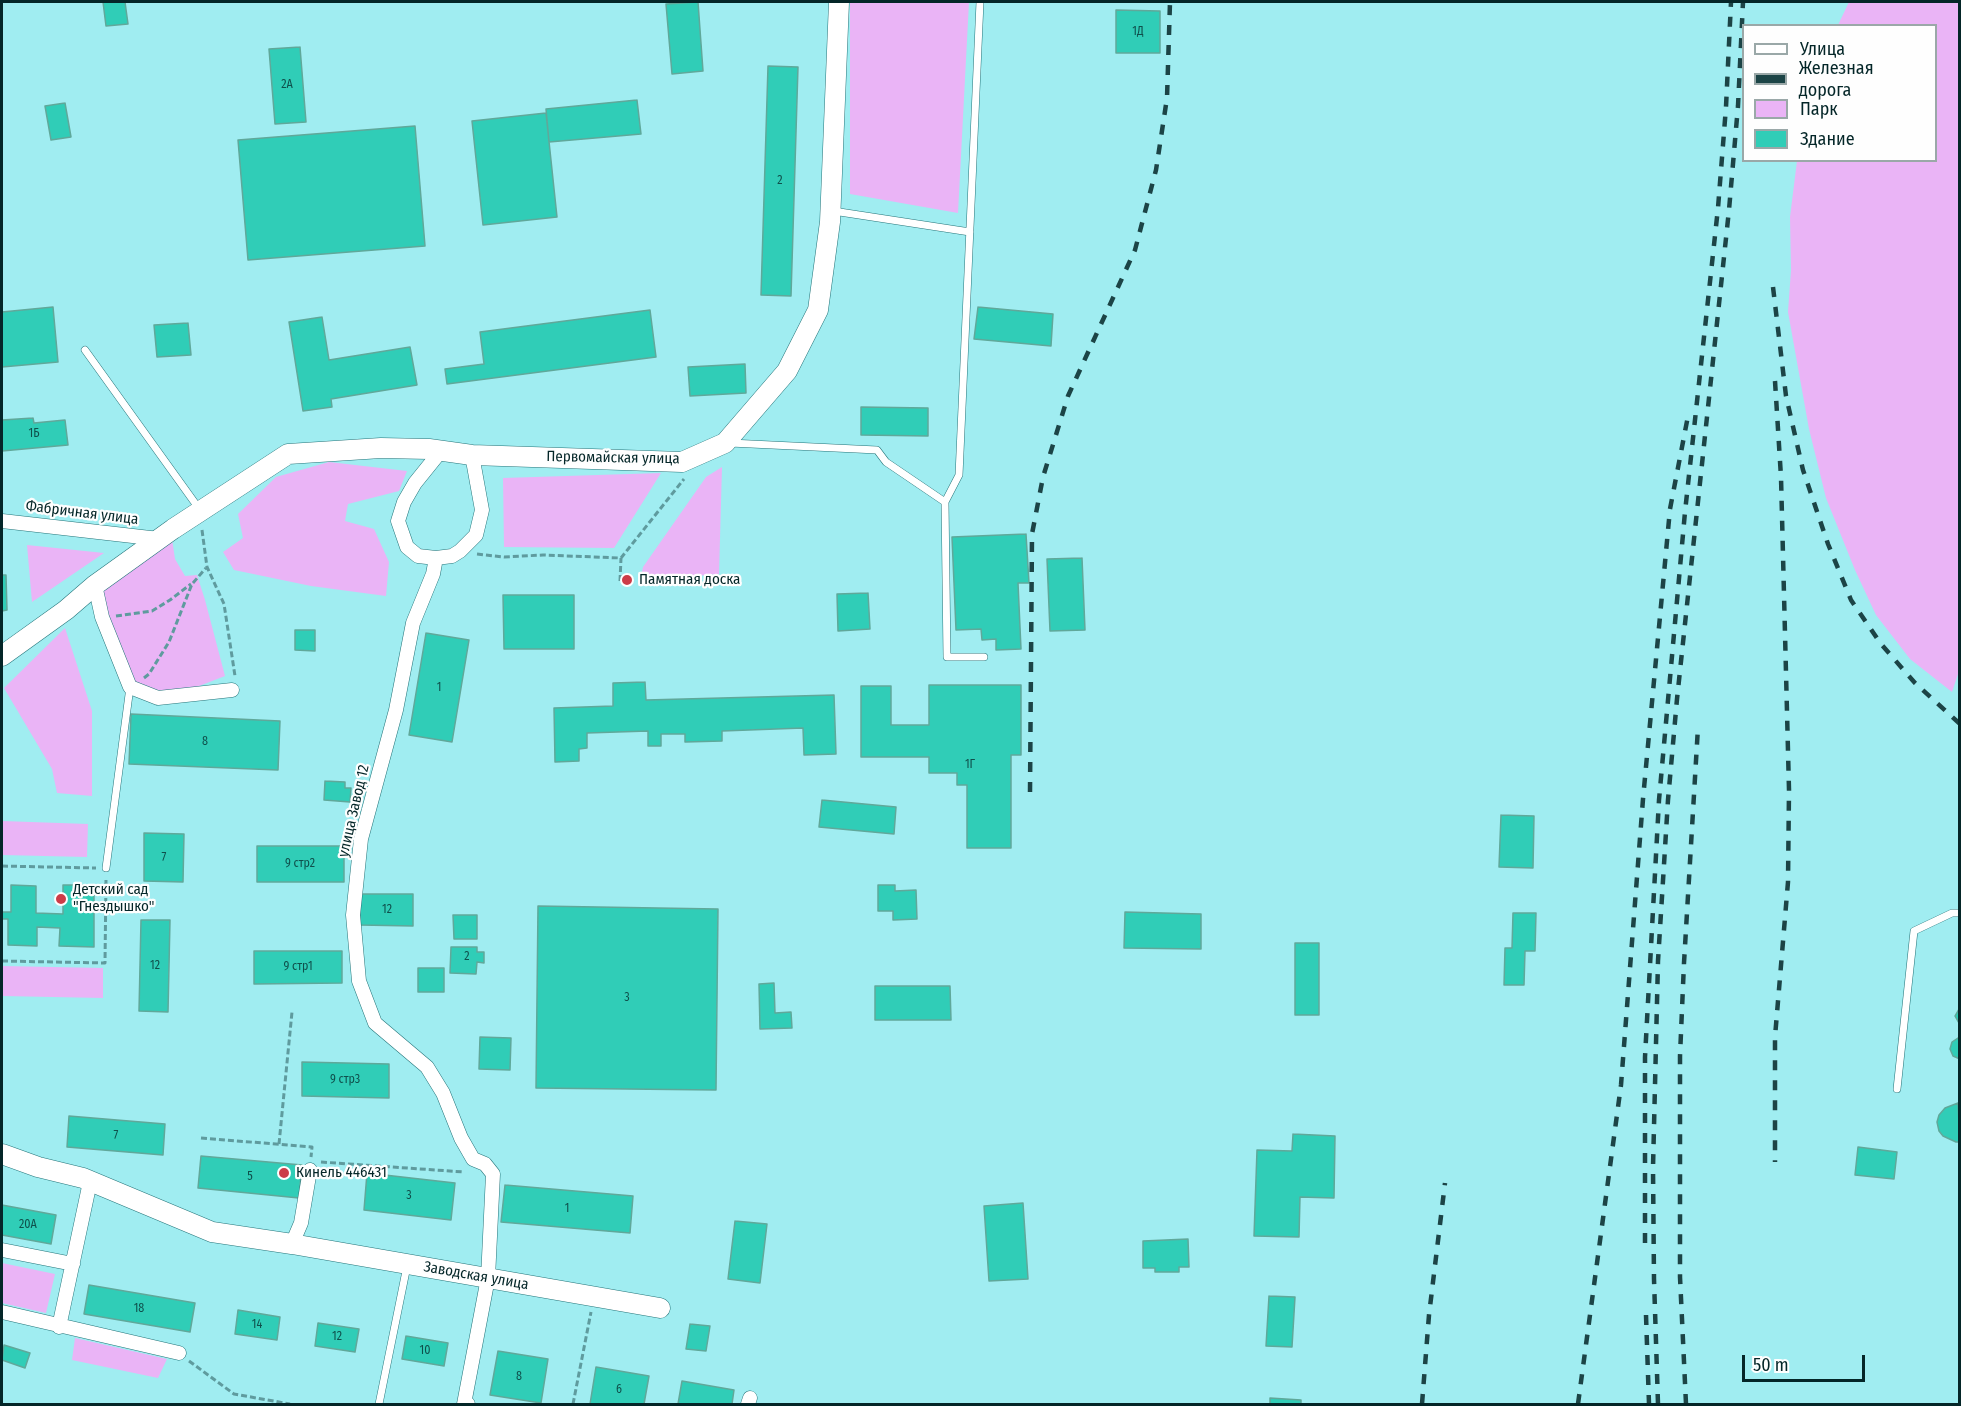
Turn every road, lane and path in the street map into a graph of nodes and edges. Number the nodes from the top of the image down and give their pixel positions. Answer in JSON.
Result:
{"nodes":[{"id":1,"x":839,"y":2,"type":"edge"},
{"id":2,"x":980,"y":2,"type":"edge"},
{"id":3,"x":831,"y":211,"type":"junction"},
{"id":4,"x":970,"y":232,"type":"junction"},
{"id":5,"x":85,"y":350,"type":"dead end"},
{"id":6,"x":725,"y":443,"type":"junction"},
{"id":7,"x":440,"y":452,"type":"junction"},
{"id":8,"x":704,"y":452,"type":"junction"},
{"id":9,"x":472,"y":455,"type":"junction"},
{"id":10,"x":945,"y":502,"type":"junction"},
{"id":11,"x":200,"y":510,"type":"junction"},
{"id":12,"x":2,"y":521,"type":"edge"},
{"id":13,"x":159,"y":539,"type":"junction"},
{"id":14,"x":460,"y":551,"type":"junction"},
{"id":15,"x":436,"y":558,"type":"junction"},
{"id":16,"x":621,"y":558,"type":"junction"},
{"id":17,"x":207,"y":567,"type":"junction"},
{"id":18,"x":620,"y":581,"type":"dead end"},
{"id":19,"x":192,"y":584,"type":"junction"},
{"id":20,"x":95,"y":585,"type":"junction"},
{"id":21,"x":102,"y":617,"type":"junction"},
{"id":22,"x":2,"y":656,"type":"edge"},
{"id":23,"x":984,"y":657,"type":"dead end"},
{"id":24,"x":234,"y":683,"type":"joint"},
{"id":25,"x":130,"y":687,"type":"junction"},
{"id":26,"x":2,"y":866,"type":"edge"},
{"id":27,"x":106,"y":868,"type":"junction"},
{"id":28,"x":1959,"y":913,"type":"edge"},
{"id":29,"x":2,"y":961,"type":"edge"},
{"id":30,"x":292,"y":1012,"type":"dead end"},
{"id":31,"x":1897,"y":1089,"type":"dead end"},
{"id":32,"x":201,"y":1138,"type":"dead end"},
{"id":33,"x":279,"y":1144,"type":"junction"},
{"id":34,"x":2,"y":1154,"type":"edge"},
{"id":35,"x":310,"y":1166,"type":"junction"},
{"id":36,"x":493,"y":1174,"type":"junction"},
{"id":37,"x":90,"y":1182,"type":"junction"},
{"id":38,"x":292,"y":1244,"type":"junction"},
{"id":39,"x":2,"y":1250,"type":"edge"},
{"id":40,"x":408,"y":1263,"type":"junction"},
{"id":41,"x":73,"y":1264,"type":"junction"},
{"id":42,"x":488,"y":1278,"type":"junction"},
{"id":43,"x":594,"y":1296,"type":"junction"},
{"id":44,"x":660,"y":1308,"type":"dead end"},
{"id":45,"x":2,"y":1312,"type":"edge"},
{"id":46,"x":59,"y":1327,"type":"junction"},
{"id":47,"x":179,"y":1353,"type":"joint"},
{"id":48,"x":290,"y":1404,"type":"edge"},
{"id":49,"x":380,"y":1404,"type":"edge"},
{"id":50,"x":466,"y":1404,"type":"edge"},
{"id":51,"x":573,"y":1404,"type":"edge"}],
"edges":[{"from":1,"to":3,"type":"street","name":"Первомайская улица"},
{"from":2,"to":4,"type":"lane"},
{"from":3,"to":4,"type":"lane"},
{"from":3,"to":6,"type":"street","name":"Первомайская улица"},
{"from":4,"to":10,"type":"lane"},
{"from":5,"to":11,"type":"lane"},
{"from":6,"to":8,"type":"street","name":"Первомайская улица"},
{"from":6,"to":10,"type":"lane"},
{"from":7,"to":9,"type":"street","name":"Первомайская улица"},
{"from":7,"to":11,"type":"street","name":"Первомайская улица"},
{"from":7,"to":15,"type":"street"},
{"from":8,"to":9,"type":"street","name":"Первомайская улица"},
{"from":8,"to":16,"type":"path"},
{"from":9,"to":14,"type":"street"},
{"from":10,"to":23,"type":"lane"},
{"from":11,"to":13,"type":"street","name":"Первомайская улица"},
{"from":11,"to":17,"type":"path"},
{"from":12,"to":13,"type":"street","name":"Фабричная улица"},
{"from":13,"to":20,"type":"street","name":"Первомайская улица"},
{"from":14,"to":15,"type":"street"},
{"from":14,"to":16,"type":"path"},
{"from":15,"to":36,"type":"street","name":"улица Завод 12"},
{"from":16,"to":18,"type":"path"},
{"from":17,"to":19,"type":"path"},
{"from":17,"to":24,"type":"path"},
{"from":19,"to":21,"type":"path"},
{"from":19,"to":25,"type":"path"},
{"from":20,"to":21,"type":"street"},
{"from":20,"to":22,"type":"street","name":"Первомайская улица"},
{"from":21,"to":25,"type":"street"},
{"from":24,"to":25,"type":"street"},
{"from":25,"to":27,"type":"lane"},
{"from":26,"to":27,"type":"path"},
{"from":27,"to":29,"type":"path"},
{"from":28,"to":31,"type":"lane"},
{"from":30,"to":33,"type":"path"},
{"from":32,"to":33,"type":"path"},
{"from":33,"to":35,"type":"path"},
{"from":34,"to":37,"type":"street","name":"Заводская улица"},
{"from":35,"to":36,"type":"path"},
{"from":35,"to":38,"type":"street"},
{"from":36,"to":42,"type":"street"},
{"from":37,"to":38,"type":"street","name":"Заводская улица"},
{"from":37,"to":41,"type":"street"},
{"from":38,"to":40,"type":"street","name":"Заводская улица"},
{"from":39,"to":41,"type":"street"},
{"from":40,"to":42,"type":"street","name":"Заводская улица"},
{"from":40,"to":49,"type":"lane"},
{"from":41,"to":46,"type":"street"},
{"from":42,"to":43,"type":"street","name":"Заводская улица"},
{"from":42,"to":50,"type":"street"},
{"from":43,"to":44,"type":"street","name":"Заводская улица"},
{"from":43,"to":51,"type":"path"},
{"from":45,"to":46,"type":"street"},
{"from":46,"to":47,"type":"street"},
{"from":47,"to":48,"type":"path"}]}
